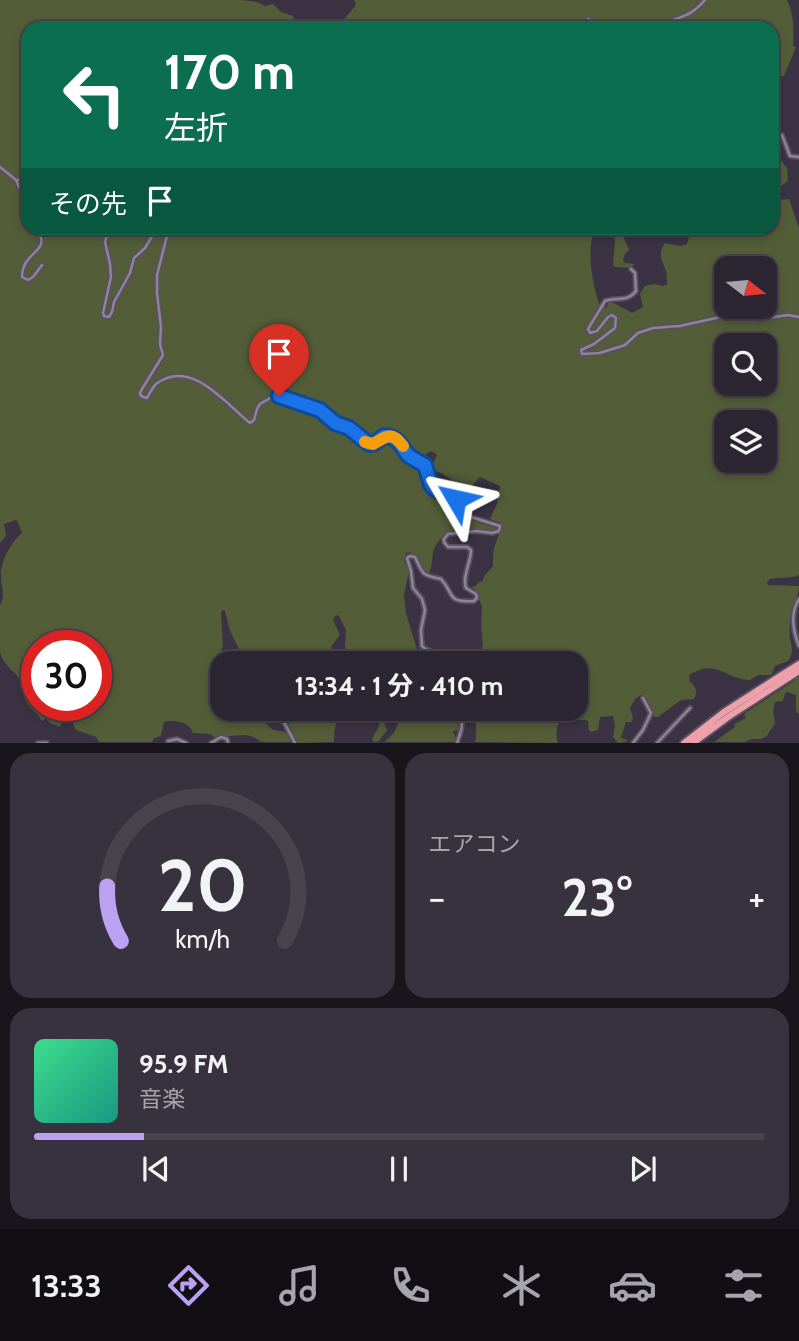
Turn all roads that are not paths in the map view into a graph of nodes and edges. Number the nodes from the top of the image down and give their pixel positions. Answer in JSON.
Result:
{"nodes":[{"id":1,"x":705,"y":0,"type":"edge"},
{"id":2,"x":588,"y":19,"type":"dead end"},
{"id":3,"x":593,"y":21,"type":"edge"},
{"id":4,"x":671,"y":21,"type":"edge"},
{"id":5,"x":782,"y":135,"type":"dead end"},
{"id":6,"x":799,"y":157,"type":"edge"},
{"id":7,"x":0,"y":167,"type":"edge"},
{"id":8,"x":16,"y":180,"type":"junction"},
{"id":9,"x":21,"y":180,"type":"edge"},
{"id":10,"x":21,"y":191,"type":"edge"},
{"id":11,"x":40,"y":235,"type":"edge"},
{"id":12,"x":106,"y":235,"type":"edge"},
{"id":13,"x":153,"y":235,"type":"edge"},
{"id":14,"x":167,"y":235,"type":"edge"},
{"id":15,"x":42,"y":265,"type":"dead end"},
{"id":16,"x":631,"y":270,"type":"dead end"},
{"id":17,"x":799,"y":317,"type":"edge"},
{"id":18,"x":799,"y":599,"type":"edge"},
{"id":19,"x":799,"y":646,"type":"edge"},
{"id":20,"x":428,"y":651,"type":"edge"},
{"id":21,"x":799,"y":664,"type":"edge"},
{"id":22,"x":799,"y":671,"type":"edge"},
{"id":23,"x":643,"y":698,"type":"dead end"},
{"id":24,"x":690,"y":708,"type":"dead end"},
{"id":25,"x":283,"y":721,"type":"edge"},
{"id":26,"x":462,"y":721,"type":"edge"},
{"id":27,"x":168,"y":741,"type":"dead end"},
{"id":28,"x":38,"y":743,"type":"edge"},
{"id":29,"x":47,"y":743,"type":"edge"},
{"id":30,"x":186,"y":743,"type":"edge"},
{"id":31,"x":211,"y":743,"type":"edge"},
{"id":32,"x":228,"y":743,"type":"edge"},
{"id":33,"x":295,"y":743,"type":"edge"},
{"id":34,"x":457,"y":743,"type":"edge"},
{"id":35,"x":633,"y":743,"type":"edge"},
{"id":36,"x":657,"y":743,"type":"edge"},
{"id":37,"x":684,"y":743,"type":"edge"},
{"id":38,"x":693,"y":743,"type":"edge"}],
"edges":[{"from":1,"to":4,"type":"street"},
{"from":2,"to":3,"type":"street"},
{"from":5,"to":6,"type":"street"},
{"from":7,"to":8,"type":"street"},
{"from":8,"to":9,"type":"street"},
{"from":8,"to":10,"type":"street"},
{"from":11,"to":15,"type":"street"},
{"from":12,"to":13,"type":"street"},
{"from":14,"to":20,"type":"street"},
{"from":16,"to":17,"type":"street"},
{"from":18,"to":19,"type":"street"},
{"from":21,"to":37,"type":"highway"},
{"from":22,"to":38,"type":"highway"},
{"from":23,"to":35,"type":"street"},
{"from":24,"to":36,"type":"street"},
{"from":25,"to":33,"type":"street"},
{"from":26,"to":34,"type":"street"},
{"from":27,"to":30,"type":"street"},
{"from":28,"to":29,"type":"street"},
{"from":31,"to":32,"type":"street"}]}
